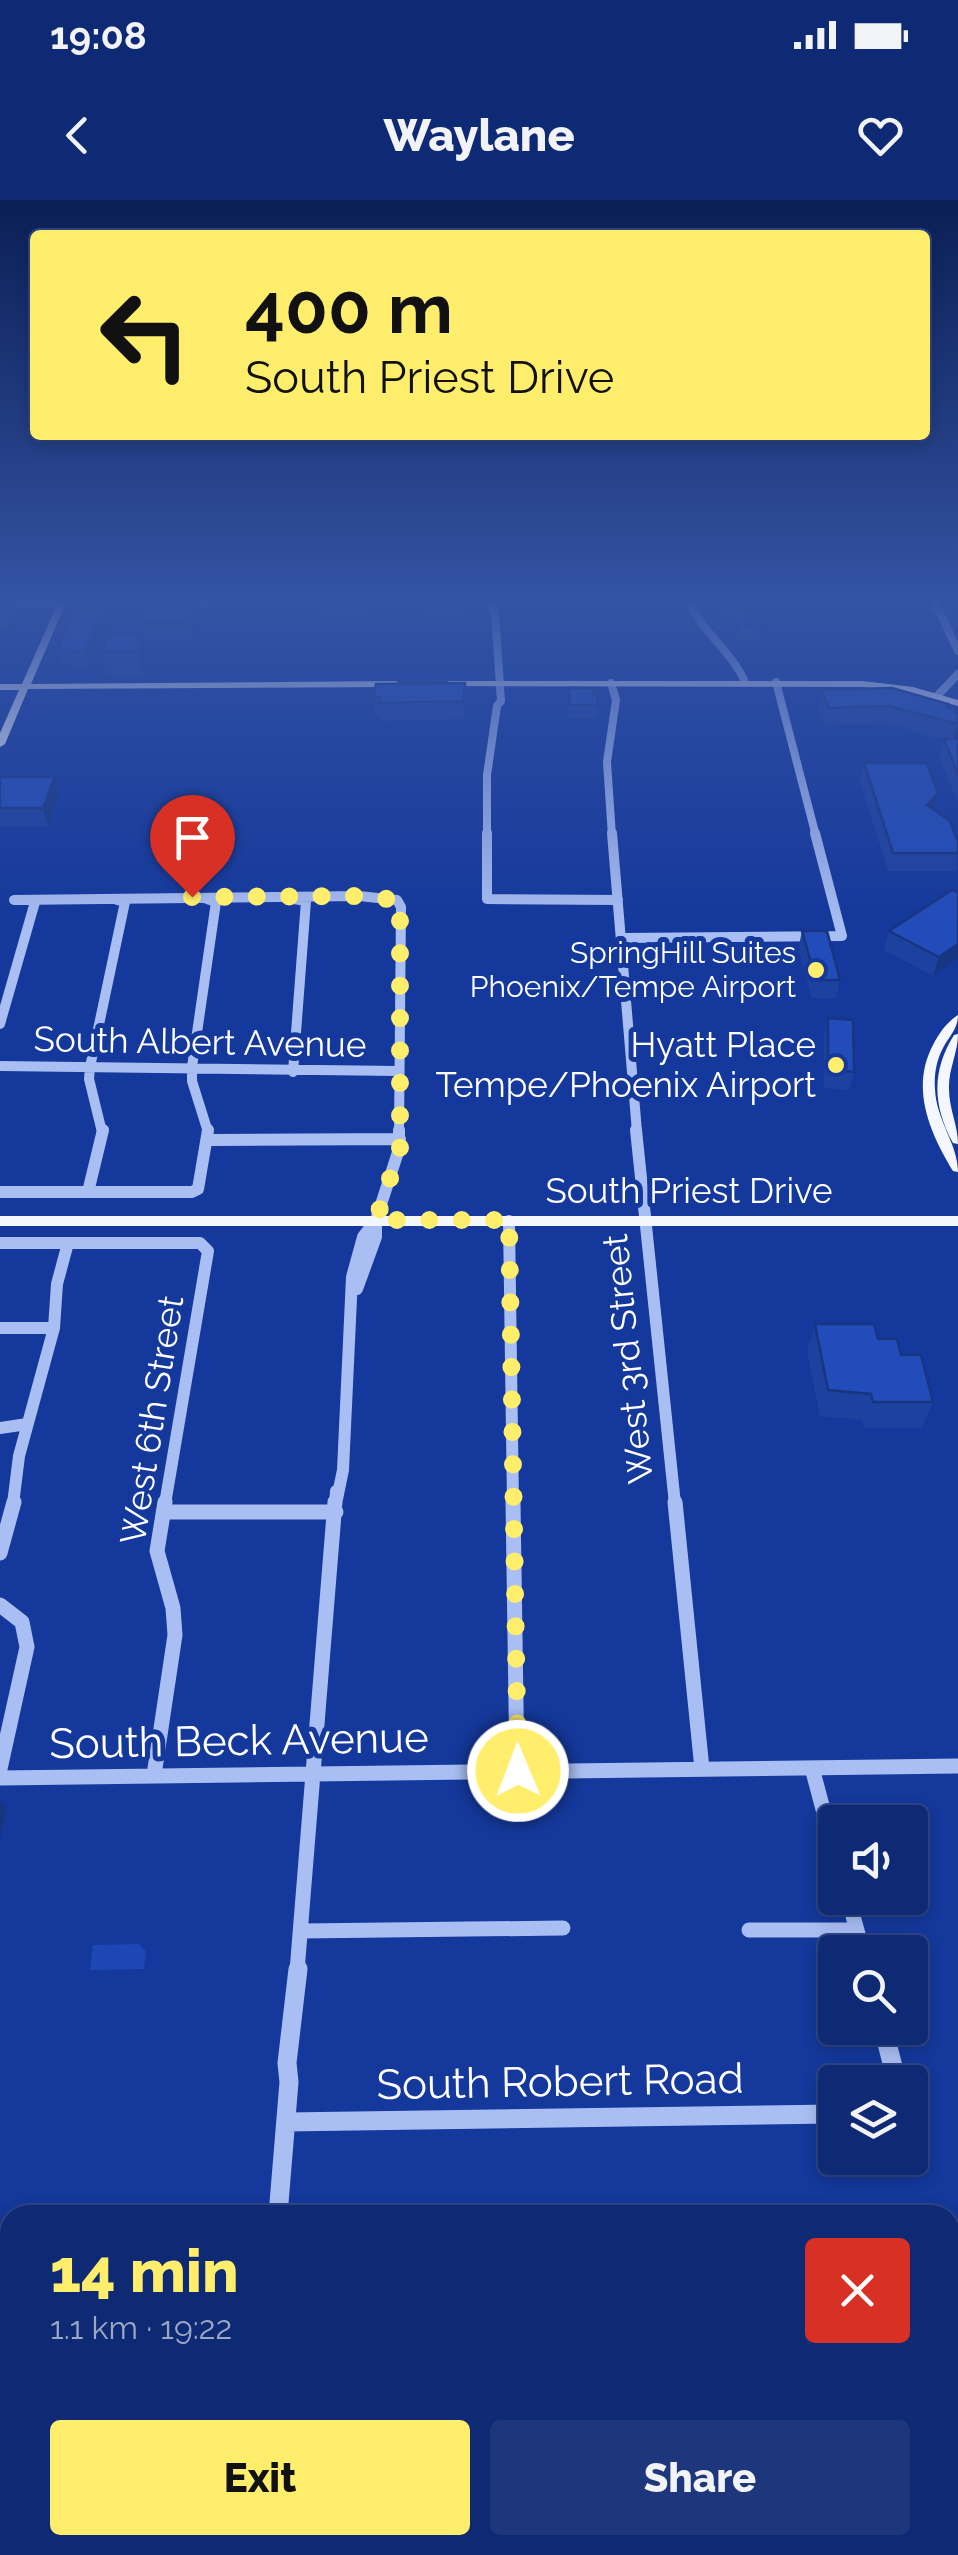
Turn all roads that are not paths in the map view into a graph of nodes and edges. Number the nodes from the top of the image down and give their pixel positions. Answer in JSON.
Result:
{"nodes":[{"id":1,"x":16,"y":708,"type":"edge"},
{"id":2,"x":496,"y":708,"type":"edge"},
{"id":3,"x":612,"y":708,"type":"edge"},
{"id":4,"x":783,"y":708,"type":"edge"},
{"id":5,"x":0,"y":744,"type":"edge"},
{"id":6,"x":279,"y":896,"type":"junction"},
{"id":7,"x":80,"y":897,"type":"junction"},
{"id":8,"x":103,"y":897,"type":"junction"},
{"id":9,"x":192,"y":897,"type":"junction"},
{"id":10,"x":366,"y":898,"type":"junction"},
{"id":11,"x":0,"y":900,"type":"edge"},
{"id":12,"x":14,"y":900,"type":"junction"},
{"id":13,"x":618,"y":900,"type":"junction"},
{"id":14,"x":306,"y":901,"type":"junction"},
{"id":15,"x":35,"y":902,"type":"junction"},
{"id":16,"x":126,"y":902,"type":"junction"},
{"id":17,"x":216,"y":902,"type":"junction"},
{"id":18,"x":622,"y":938,"type":"junction"},
{"id":19,"x":958,"y":1019,"type":"edge"},
{"id":20,"x":0,"y":1024,"type":"edge"},
{"id":21,"x":952,"y":1035,"type":"edge"},
{"id":22,"x":0,"y":1066,"type":"edge"},
{"id":23,"x":90,"y":1068,"type":"junction"},
{"id":24,"x":192,"y":1068,"type":"junction"},
{"id":25,"x":398,"y":1071,"type":"junction"},
{"id":26,"x":293,"y":1072,"type":"junction"},
{"id":27,"x":210,"y":1140,"type":"junction"},
{"id":28,"x":400,"y":1140,"type":"junction"},
{"id":29,"x":958,"y":1140,"type":"edge"},
{"id":30,"x":958,"y":1168,"type":"edge"},
{"id":31,"x":0,"y":1192,"type":"edge"},
{"id":32,"x":88,"y":1192,"type":"junction"},
{"id":33,"x":0,"y":1220,"type":"edge"},
{"id":34,"x":376,"y":1220,"type":"junction"},
{"id":35,"x":509,"y":1220,"type":"junction"},
{"id":36,"x":644,"y":1220,"type":"junction"},
{"id":37,"x":958,"y":1222,"type":"edge"},
{"id":38,"x":68,"y":1242,"type":"junction"},
{"id":39,"x":0,"y":1243,"type":"edge"},
{"id":40,"x":0,"y":1328,"type":"edge"},
{"id":41,"x":54,"y":1328,"type":"junction"},
{"id":42,"x":27,"y":1424,"type":"junction"},
{"id":43,"x":0,"y":1428,"type":"edge"},
{"id":44,"x":337,"y":1506,"type":"junction"},
{"id":45,"x":164,"y":1512,"type":"junction"},
{"id":46,"x":0,"y":1553,"type":"edge"},
{"id":47,"x":0,"y":1606,"type":"edge"},
{"id":48,"x":958,"y":1766,"type":"edge"},
{"id":49,"x":812,"y":1768,"type":"junction"},
{"id":50,"x":0,"y":1769,"type":"edge"},
{"id":51,"x":702,"y":1769,"type":"junction"},
{"id":52,"x":518,"y":1771,"type":"junction"},
{"id":53,"x":315,"y":1774,"type":"junction"},
{"id":54,"x":154,"y":1776,"type":"junction"},
{"id":55,"x":0,"y":1778,"type":"edge"},
{"id":56,"x":822,"y":1805,"type":"edge"},
{"id":57,"x":853,"y":1915,"type":"edge"},
{"id":58,"x":564,"y":1928,"type":"dead end"},
{"id":59,"x":749,"y":1930,"type":"dead end"},
{"id":60,"x":857,"y":1930,"type":"junction"},
{"id":61,"x":302,"y":1931,"type":"junction"},
{"id":62,"x":858,"y":1935,"type":"edge"},
{"id":63,"x":818,"y":2114,"type":"edge"},
{"id":64,"x":286,"y":2122,"type":"junction"},
{"id":65,"x":279,"y":2205,"type":"edge"}],
"edges":[{"from":1,"to":5,"type":"main road"},
{"from":2,"to":13,"type":"street"},
{"from":3,"to":13,"type":"street","name":"West 3rd Street"},
{"from":4,"to":18,"type":"street"},
{"from":6,"to":9,"type":"street"},
{"from":6,"to":10,"type":"street"},
{"from":6,"to":14,"type":"street"},
{"from":7,"to":8,"type":"street"},
{"from":7,"to":12,"type":"street"},
{"from":7,"to":15,"type":"street"},
{"from":8,"to":9,"type":"street"},
{"from":8,"to":16,"type":"street"},
{"from":9,"to":17,"type":"street"},
{"from":10,"to":14,"type":"street"},
{"from":10,"to":25,"type":"street"},
{"from":11,"to":12,"type":"street"},
{"from":12,"to":15,"type":"street"},
{"from":13,"to":18,"type":"street","name":"West 3rd Street"},
{"from":14,"to":17,"type":"street"},
{"from":14,"to":26,"type":"street"},
{"from":15,"to":16,"type":"street"},
{"from":15,"to":20,"type":"street"},
{"from":16,"to":17,"type":"street"},
{"from":16,"to":23,"type":"street"},
{"from":17,"to":24,"type":"street"},
{"from":18,"to":36,"type":"street","name":"West 3rd Street"},
{"from":19,"to":21,"type":"main road"},
{"from":21,"to":29,"type":"main road"},
{"from":21,"to":30,"type":"main road"},
{"from":22,"to":23,"type":"street","name":"South Albert Avenue"},
{"from":23,"to":24,"type":"street","name":"South Albert Avenue"},
{"from":23,"to":32,"type":"street"},
{"from":24,"to":26,"type":"street","name":"South Albert Avenue"},
{"from":24,"to":27,"type":"street"},
{"from":25,"to":26,"type":"street","name":"South Albert Avenue"},
{"from":25,"to":28,"type":"street"},
{"from":27,"to":28,"type":"street"},
{"from":27,"to":32,"type":"street"},
{"from":28,"to":34,"type":"street"},
{"from":31,"to":32,"type":"street"},
{"from":33,"to":34,"type":"main road","name":"South Priest Drive"},
{"from":34,"to":35,"type":"main road","name":"South Priest Drive"},
{"from":34,"to":44,"type":"street"},
{"from":35,"to":36,"type":"main road","name":"South Priest Drive"},
{"from":35,"to":52,"type":"street"},
{"from":36,"to":37,"type":"main road","name":"South Priest Drive"},
{"from":36,"to":51,"type":"street","name":"West 3rd Street"},
{"from":38,"to":39,"type":"street"},
{"from":38,"to":41,"type":"street"},
{"from":38,"to":45,"type":"street","name":"West 6th Street"},
{"from":40,"to":41,"type":"street"},
{"from":41,"to":42,"type":"street"},
{"from":42,"to":43,"type":"street"},
{"from":42,"to":46,"type":"street"},
{"from":44,"to":45,"type":"street"},
{"from":44,"to":53,"type":"street"},
{"from":45,"to":54,"type":"street","name":"West 6th Street"},
{"from":47,"to":50,"type":"street"},
{"from":48,"to":49,"type":"street","name":"South Beck Avenue"},
{"from":49,"to":51,"type":"street","name":"South Beck Avenue"},
{"from":49,"to":56,"type":"street"},
{"from":51,"to":52,"type":"street","name":"South Beck Avenue"},
{"from":52,"to":53,"type":"street","name":"South Beck Avenue"},
{"from":53,"to":54,"type":"street","name":"South Beck Avenue"},
{"from":53,"to":61,"type":"street"},
{"from":54,"to":55,"type":"street","name":"South Beck Avenue"},
{"from":57,"to":60,"type":"street"},
{"from":58,"to":61,"type":"street"},
{"from":59,"to":60,"type":"street"},
{"from":60,"to":62,"type":"street"},
{"from":61,"to":64,"type":"street"},
{"from":63,"to":64,"type":"street","name":"South Robert Road"},
{"from":64,"to":65,"type":"street"}]}
